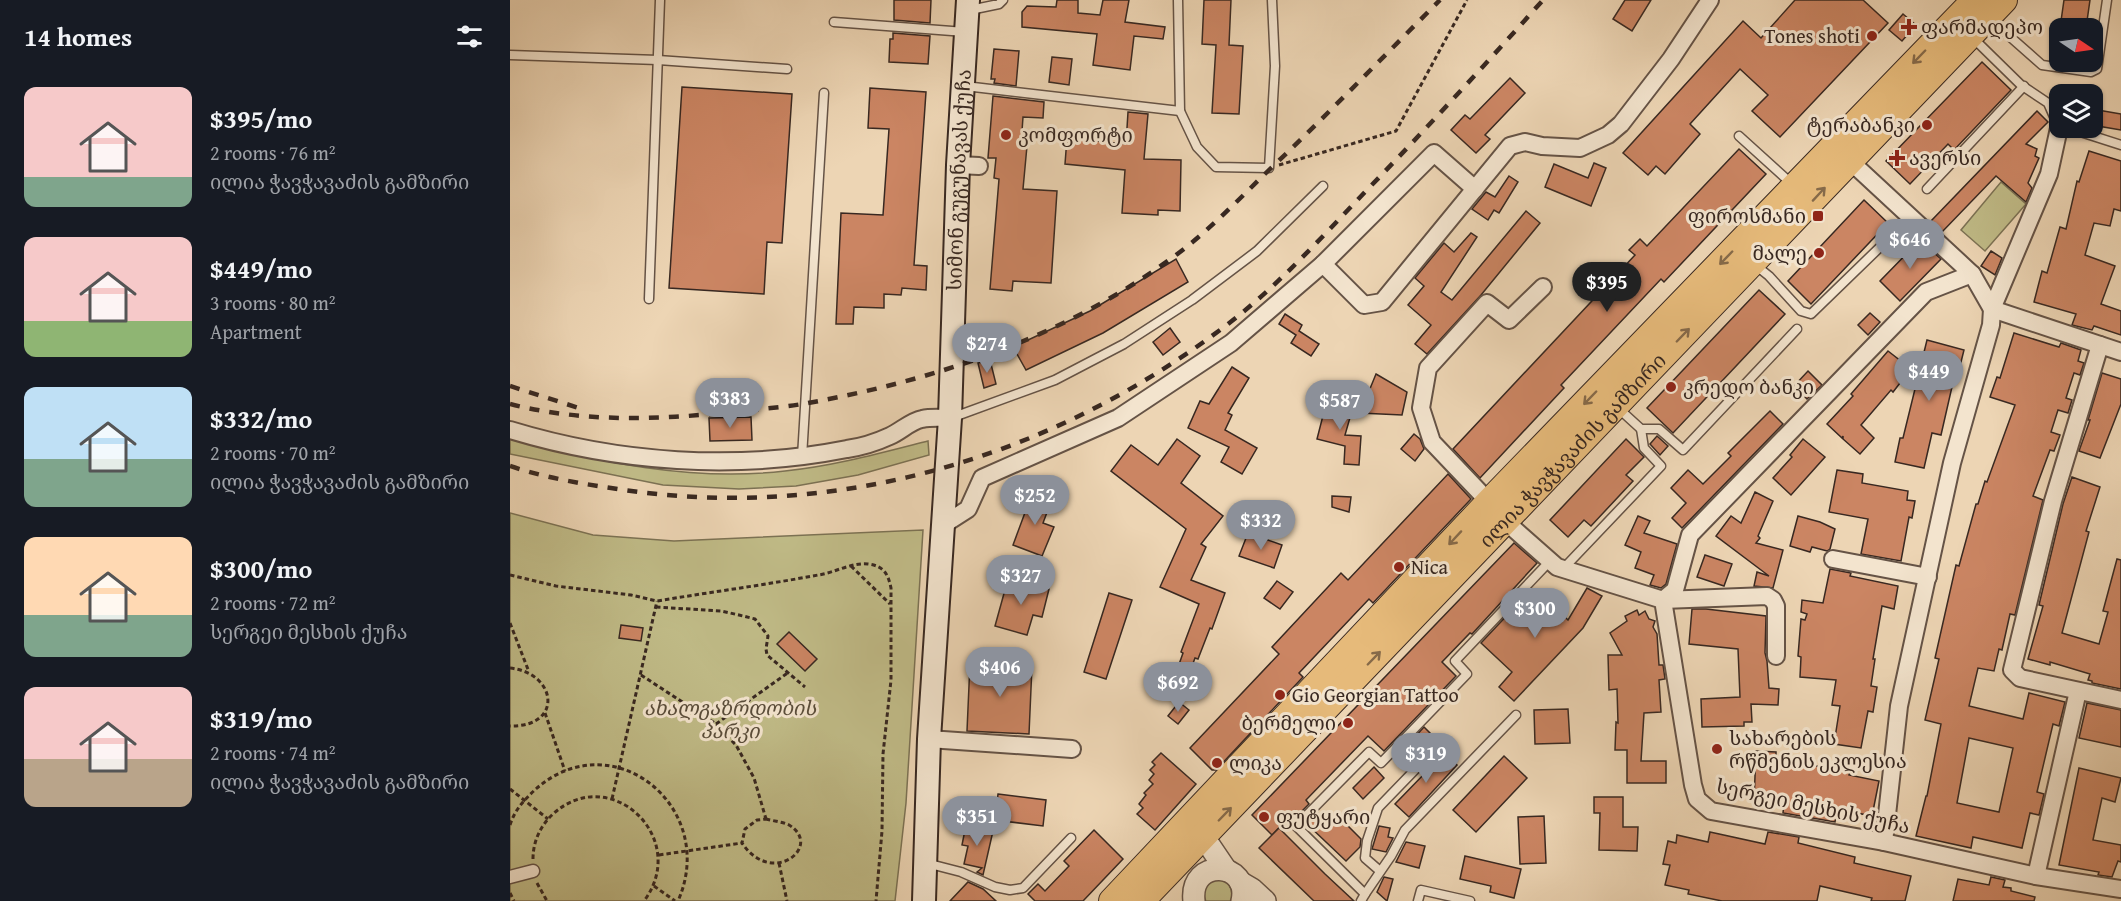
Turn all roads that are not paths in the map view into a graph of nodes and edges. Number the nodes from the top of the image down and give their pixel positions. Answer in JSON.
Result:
{"nodes":[{"id":1,"x":660,"y":0,"type":"edge"},
{"id":2,"x":1003,"y":0,"type":"edge"},
{"id":3,"x":1178,"y":0,"type":"edge"},
{"id":4,"x":1272,"y":0,"type":"edge"},
{"id":5,"x":1710,"y":0,"type":"edge"},
{"id":6,"x":2107,"y":0,"type":"edge"},
{"id":7,"x":1989,"y":5,"type":"edge"},
{"id":8,"x":967,"y":14,"type":"edge"},
{"id":9,"x":834,"y":22,"type":"dead end"},
{"id":10,"x":1969,"y":35,"type":"junction"},
{"id":11,"x":510,"y":55,"type":"edge"},
{"id":12,"x":658,"y":60,"type":"junction"},
{"id":13,"x":787,"y":69,"type":"dead end"},
{"id":14,"x":962,"y":86,"type":"junction"},
{"id":15,"x":2024,"y":86,"type":"junction"},
{"id":16,"x":824,"y":93,"type":"dead end"},
{"id":17,"x":2049,"y":105,"type":"edge"},
{"id":18,"x":1180,"y":111,"type":"junction"},
{"id":19,"x":1739,"y":136,"type":"dead end"},
{"id":20,"x":2057,"y":138,"type":"edge"},
{"id":21,"x":2099,"y":138,"type":"edge"},
{"id":22,"x":2121,"y":145,"type":"edge"},
{"id":23,"x":1850,"y":161,"type":"junction"},
{"id":24,"x":1323,"y":186,"type":"dead end"},
{"id":25,"x":1794,"y":186,"type":"junction"},
{"id":26,"x":1475,"y":189,"type":"junction"},
{"id":27,"x":1927,"y":189,"type":"dead end"},
{"id":28,"x":1911,"y":217,"type":"junction"},
{"id":29,"x":1752,"y":263,"type":"junction"},
{"id":30,"x":1323,"y":264,"type":"junction"},
{"id":31,"x":1972,"y":274,"type":"junction"},
{"id":32,"x":1543,"y":287,"type":"dead end"},
{"id":33,"x":650,"y":299,"type":"dead end"},
{"id":34,"x":1992,"y":309,"type":"junction"},
{"id":35,"x":1797,"y":329,"type":"dead end"},
{"id":36,"x":2100,"y":345,"type":"junction"},
{"id":37,"x":2121,"y":352,"type":"edge"},
{"id":38,"x":1616,"y":405,"type":"junction"},
{"id":39,"x":950,"y":418,"type":"junction"},
{"id":40,"x":1641,"y":429,"type":"junction"},
{"id":41,"x":510,"y":430,"type":"edge"},
{"id":42,"x":802,"y":457,"type":"junction"},
{"id":43,"x":1497,"y":512,"type":"junction"},
{"id":44,"x":943,"y":525,"type":"junction"},
{"id":45,"x":1833,"y":559,"type":"dead end"},
{"id":46,"x":1556,"y":565,"type":"junction"},
{"id":47,"x":1928,"y":577,"type":"junction"},
{"id":48,"x":1663,"y":600,"type":"junction"},
{"id":49,"x":1776,"y":656,"type":"dead end"},
{"id":50,"x":2078,"y":691,"type":"junction"},
{"id":51,"x":2121,"y":700,"type":"edge"},
{"id":52,"x":1516,"y":715,"type":"dead end"},
{"id":53,"x":929,"y":739,"type":"junction"},
{"id":54,"x":1438,"y":746,"type":"dead end"},
{"id":55,"x":1072,"y":749,"type":"dead end"},
{"id":56,"x":1196,"y":829,"type":"junction"},
{"id":57,"x":1071,"y":838,"type":"dead end"},
{"id":58,"x":1884,"y":842,"type":"junction"},
{"id":59,"x":926,"y":863,"type":"junction"},
{"id":60,"x":1156,"y":870,"type":"junction"},
{"id":61,"x":533,"y":871,"type":"road end"},
{"id":62,"x":1380,"y":871,"type":"junction"},
{"id":63,"x":2036,"y":876,"type":"junction"},
{"id":64,"x":510,"y":878,"type":"edge"},
{"id":65,"x":1236,"y":884,"type":"edge"},
{"id":66,"x":2121,"y":890,"type":"edge"},
{"id":67,"x":1363,"y":897,"type":"edge"},
{"id":68,"x":1194,"y":900,"type":"edge"},
{"id":69,"x":924,"y":901,"type":"edge"},
{"id":70,"x":1112,"y":901,"type":"edge"},
{"id":71,"x":1140,"y":901,"type":"edge"},
{"id":72,"x":1265,"y":901,"type":"edge"},
{"id":73,"x":1418,"y":901,"type":"edge"},
{"id":74,"x":1470,"y":901,"type":"edge"}],
"edges":[{"from":1,"to":12,"type":"lane"},
{"from":2,"to":8,"type":"lane"},
{"from":3,"to":18,"type":"lane"},
{"from":4,"to":18,"type":"lane"},
{"from":5,"to":26,"type":"street"},
{"from":6,"to":7,"type":"lane"},
{"from":7,"to":10,"type":"main road","name":"ილია ჭავჭავაძის გამზირი"},
{"from":7,"to":25,"type":"main road","name":"ილია ჭავჭავაძის გამზირი","one_way":true},
{"from":8,"to":9,"type":"lane"},
{"from":8,"to":14,"type":"main road","name":"სიმონ გუგუნავას ქუჩა"},
{"from":10,"to":15,"type":"lane"},
{"from":10,"to":23,"type":"main road","name":"ილია ჭავჭავაძის გამზირი"},
{"from":11,"to":12,"type":"lane"},
{"from":12,"to":13,"type":"lane"},
{"from":12,"to":33,"type":"lane"},
{"from":14,"to":18,"type":"lane"},
{"from":14,"to":39,"type":"main road","name":"სიმონ გუგუნავას ქუჩა"},
{"from":15,"to":17,"type":"lane"},
{"from":15,"to":27,"type":"lane"},
{"from":16,"to":42,"type":"lane"},
{"from":19,"to":25,"type":"lane"},
{"from":20,"to":34,"type":"street"},
{"from":21,"to":22,"type":"lane"},
{"from":23,"to":28,"type":"street"},
{"from":29,"to":23,"type":"main road","name":"ილია ჭავჭავაძის გამზირი","one_way":true},
{"from":24,"to":39,"type":"lane"},
{"from":25,"to":43,"type":"main road","name":"ილია ჭავჭავაძის გამზირი","one_way":true},
{"from":26,"to":30,"type":"street"},
{"from":26,"to":30,"type":"street"},
{"from":28,"to":29,"type":"lane"},
{"from":28,"to":31,"type":"street"},
{"from":38,"to":29,"type":"main road","name":"ილია ჭავჭავაძის გამზირი","one_way":true},
{"from":30,"to":44,"type":"street"},
{"from":31,"to":34,"type":"street"},
{"from":31,"to":48,"type":"street"},
{"from":32,"to":43,"type":"street"},
{"from":34,"to":36,"type":"street"},
{"from":34,"to":47,"type":"street"},
{"from":35,"to":40,"type":"lane"},
{"from":36,"to":37,"type":"street"},
{"from":36,"to":50,"type":"street"},
{"from":38,"to":40,"type":"lane"},
{"from":38,"to":43,"type":"main road","name":"ილია ჭავჭავაძის გამზირი"},
{"from":39,"to":42,"type":"street"},
{"from":39,"to":44,"type":"main road","name":"სიმონ გუგუნავას ქუჩა"},
{"from":40,"to":46,"type":"lane"},
{"from":41,"to":42,"type":"street"},
{"from":43,"to":46,"type":"street"},
{"from":43,"to":56,"type":"main road","name":"ილია ჭავჭავაძის გამზირი"},
{"from":44,"to":53,"type":"main road","name":"სიმონ გუგუნავას ქუჩა"},
{"from":45,"to":47,"type":"street"},
{"from":46,"to":48,"type":"street"},
{"from":46,"to":67,"type":"lane"},
{"from":47,"to":58,"type":"street"},
{"from":48,"to":49,"type":"street"},
{"from":48,"to":58,"type":"street","name":"სერგეი მესხის ქუჩა"},
{"from":50,"to":51,"type":"street"},
{"from":50,"to":63,"type":"street"},
{"from":52,"to":62,"type":"lane"},
{"from":53,"to":55,"type":"street"},
{"from":53,"to":59,"type":"main road","name":"სიმონ გუგუნავას ქუჩა"},
{"from":54,"to":62,"type":"lane"},
{"from":56,"to":60,"type":"main road","name":"ილია ჭავჭავაძის გამზირი"},
{"from":56,"to":65,"type":"street"},
{"from":57,"to":59,"type":"lane"},
{"from":58,"to":63,"type":"street","name":"სერგეი მესხის ქუჩა"},
{"from":59,"to":69,"type":"main road","name":"სიმონ გუგუნავას ქუჩა"},
{"from":60,"to":68,"type":"street"},
{"from":60,"to":70,"type":"main road","name":"ილია ჭავჭავაძის გამზირი"},
{"from":60,"to":71,"type":"main road","name":"ილია ჭავჭავაძის გამზირი"},
{"from":61,"to":64,"type":"street"},
{"from":62,"to":67,"type":"lane"},
{"from":63,"to":66,"type":"street","name":"სერგეი მესხის ქუჩა"},
{"from":65,"to":68,"type":"street"},
{"from":65,"to":72,"type":"street"},
{"from":73,"to":74,"type":"lane"}]}
